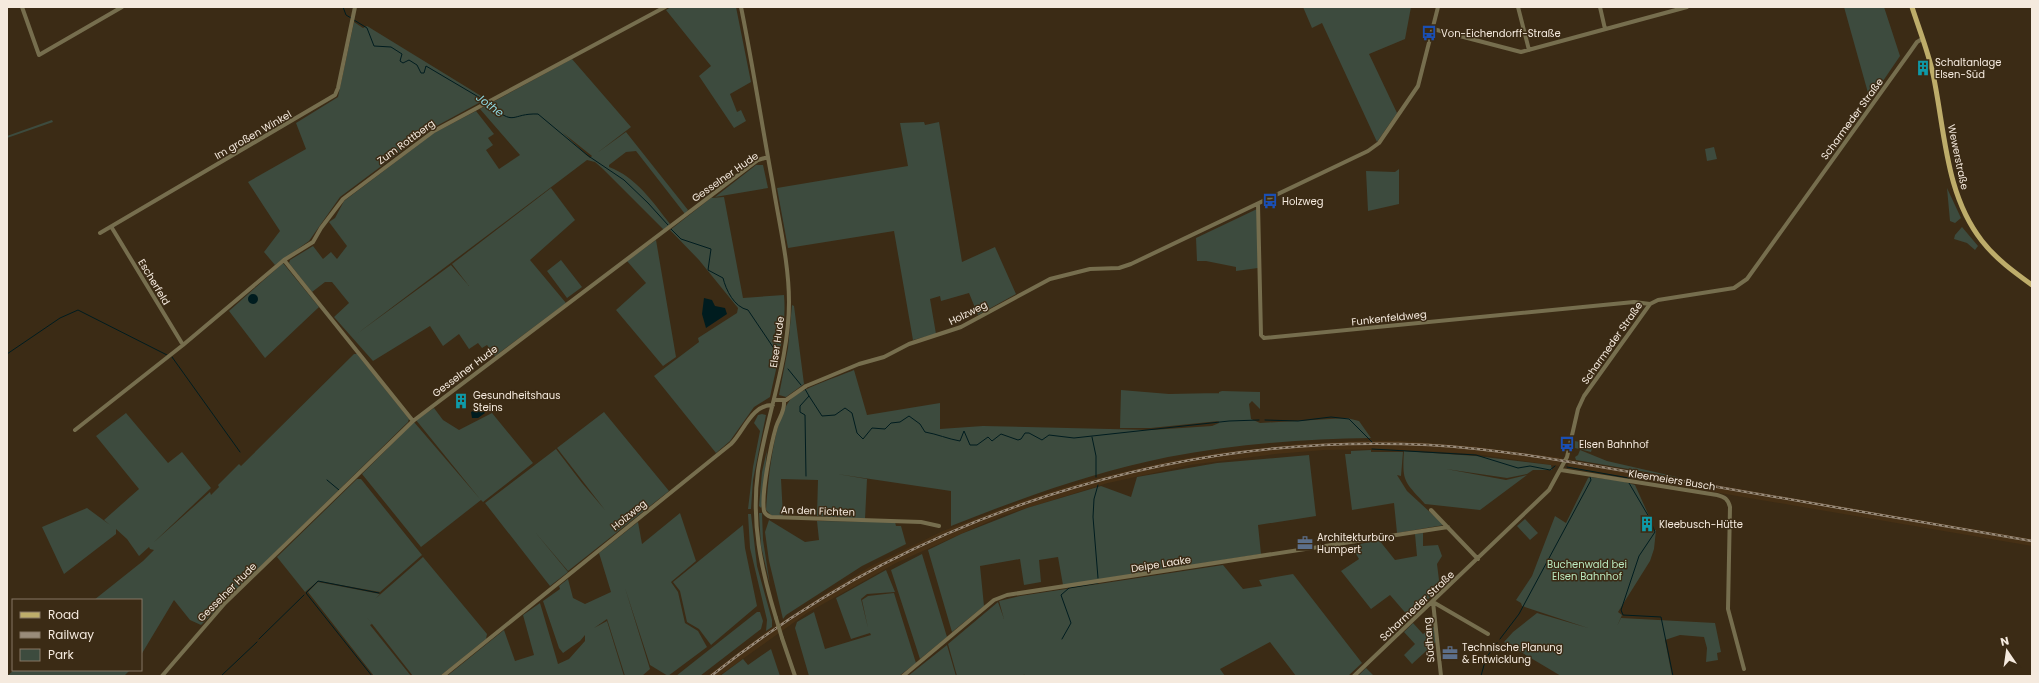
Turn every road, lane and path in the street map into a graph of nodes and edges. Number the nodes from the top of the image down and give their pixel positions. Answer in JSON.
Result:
{"nodes":[{"id":1,"x":22,"y":7,"type":"edge"},
{"id":2,"x":122,"y":7,"type":"edge"},
{"id":3,"x":355,"y":7,"type":"edge"},
{"id":4,"x":665,"y":7,"type":"edge"},
{"id":5,"x":741,"y":7,"type":"edge"},
{"id":6,"x":1438,"y":7,"type":"edge"},
{"id":7,"x":1518,"y":7,"type":"edge"},
{"id":8,"x":1600,"y":7,"type":"edge"},
{"id":9,"x":1686,"y":7,"type":"edge"},
{"id":10,"x":1912,"y":7,"type":"edge"},
{"id":11,"x":1433,"y":29,"type":"junction"},
{"id":12,"x":1605,"y":29,"type":"junction"},
{"id":13,"x":1922,"y":39,"type":"junction"},
{"id":14,"x":1529,"y":50,"type":"junction"},
{"id":15,"x":768,"y":157,"type":"junction"},
{"id":16,"x":1258,"y":204,"type":"junction"},
{"id":17,"x":112,"y":228,"type":"junction"},
{"id":18,"x":100,"y":233,"type":"dead end"},
{"id":19,"x":284,"y":260,"type":"junction"},
{"id":20,"x":2032,"y":285,"type":"edge"},
{"id":21,"x":1650,"y":304,"type":"junction"},
{"id":22,"x":182,"y":345,"type":"junction"},
{"id":23,"x":784,"y":401,"type":"junction"},
{"id":24,"x":774,"y":403,"type":"junction"},
{"id":25,"x":413,"y":421,"type":"junction"},
{"id":26,"x":75,"y":430,"type":"dead end"},
{"id":27,"x":1561,"y":470,"type":"junction"},
{"id":28,"x":1431,"y":510,"type":"dead end"},
{"id":29,"x":940,"y":526,"type":"dead end"},
{"id":30,"x":1448,"y":526,"type":"junction"},
{"id":31,"x":1478,"y":559,"type":"junction"},
{"id":32,"x":1433,"y":602,"type":"junction"},
{"id":33,"x":1488,"y":634,"type":"dead end"},
{"id":34,"x":1744,"y":669,"type":"dead end"},
{"id":35,"x":162,"y":676,"type":"edge"},
{"id":36,"x":443,"y":676,"type":"edge"},
{"id":37,"x":795,"y":676,"type":"edge"},
{"id":38,"x":903,"y":676,"type":"edge"},
{"id":39,"x":1354,"y":676,"type":"edge"},
{"id":40,"x":1441,"y":676,"type":"edge"}],
"edges":[{"from":1,"to":2,"type":"street"},
{"from":3,"to":17,"type":"street","name":"Im großen Winkel"},
{"from":4,"to":19,"type":"street","name":"Zum Rottberg"},
{"from":5,"to":15,"type":"street","name":"Elser Hude"},
{"from":6,"to":11,"type":"street","name":"Holzweg"},
{"from":7,"to":14,"type":"street"},
{"from":8,"to":12,"type":"street"},
{"from":9,"to":12,"type":"street"},
{"from":10,"to":13,"type":"main road","name":"Wewerstraße"},
{"from":11,"to":14,"type":"street"},
{"from":11,"to":16,"type":"street","name":"Holzweg"},
{"from":12,"to":14,"type":"street"},
{"from":13,"to":20,"type":"main road","name":"Wewerstraße"},
{"from":13,"to":21,"type":"street","name":"Scharmeder Straße"},
{"from":15,"to":24,"type":"street","name":"Elser Hude"},
{"from":15,"to":25,"type":"street","name":"Gesselner Hude"},
{"from":16,"to":21,"type":"street","name":"Funkenfeldweg"},
{"from":16,"to":23,"type":"street","name":"Holzweg"},
{"from":17,"to":18,"type":"street","name":"Im großen Winkel"},
{"from":17,"to":22,"type":"street","name":"Escherfeld"},
{"from":19,"to":22,"type":"street","name":"Zum Rottberg"},
{"from":19,"to":25,"type":"street"},
{"from":21,"to":27,"type":"street","name":"Scharmeder Straße"},
{"from":22,"to":26,"type":"street","name":"Zum Rottberg"},
{"from":23,"to":24,"type":"street","name":"Holzweg"},
{"from":23,"to":29,"type":"street","name":"An den Fichten"},
{"from":24,"to":36,"type":"street","name":"Holzweg"},
{"from":24,"to":37,"type":"street","name":"Elser Hude","bridge":true},
{"from":25,"to":35,"type":"street","name":"Gesselner Hude"},
{"from":27,"to":31,"type":"street","name":"Scharmeder Straße"},
{"from":27,"to":34,"type":"street","name":"Kleemeiers Busch"},
{"from":28,"to":30,"type":"street"},
{"from":30,"to":31,"type":"street"},
{"from":30,"to":38,"type":"street","name":"Deipe Laake"},
{"from":31,"to":32,"type":"street","name":"Scharmeder Straße"},
{"from":32,"to":33,"type":"street"},
{"from":32,"to":39,"type":"street","name":"Scharmeder Straße"},
{"from":32,"to":40,"type":"street","name":"Südhang"}]}
